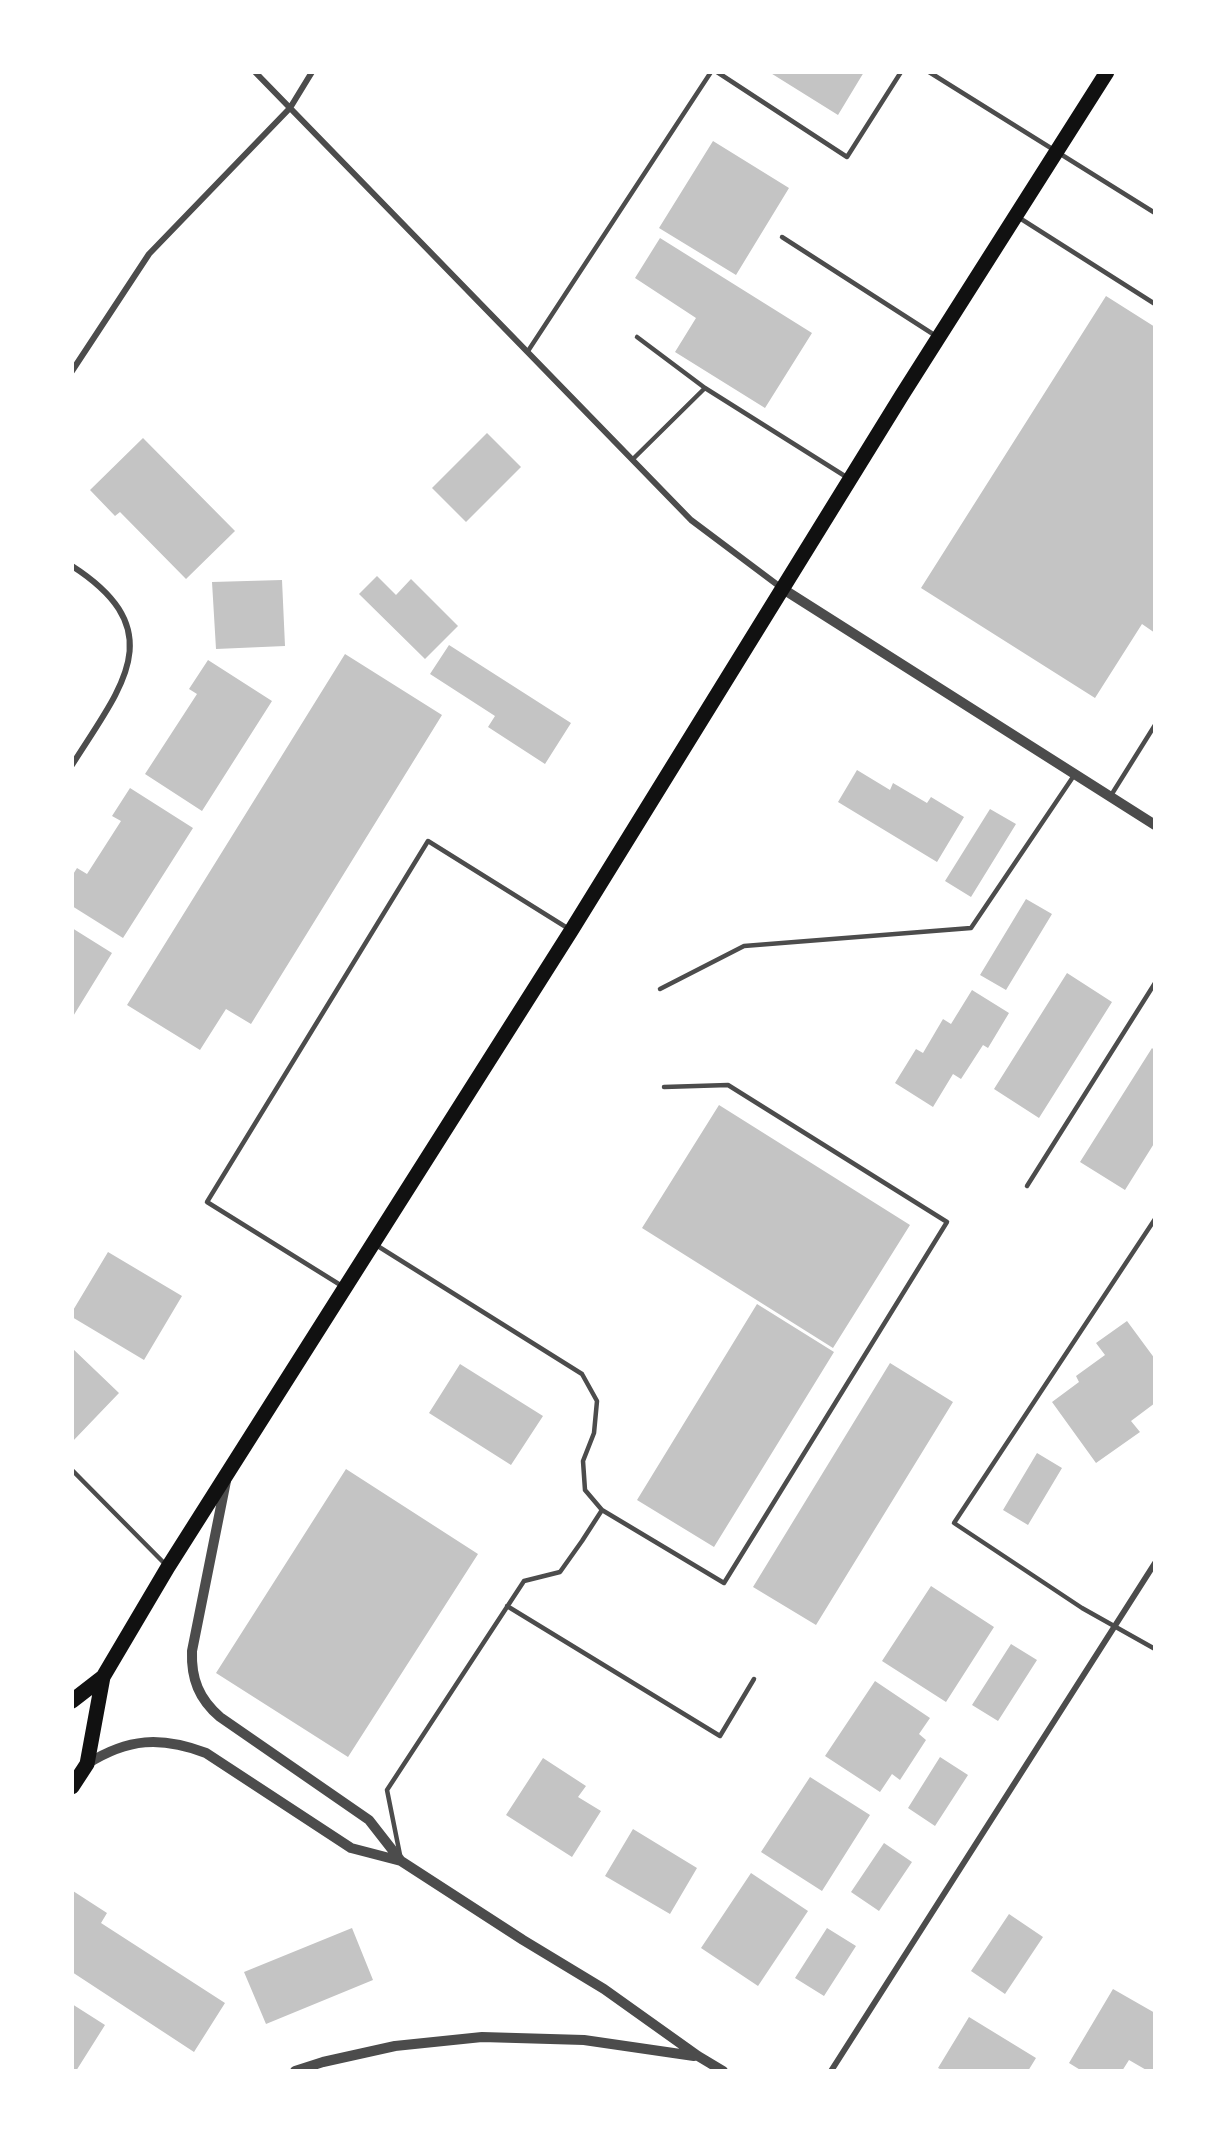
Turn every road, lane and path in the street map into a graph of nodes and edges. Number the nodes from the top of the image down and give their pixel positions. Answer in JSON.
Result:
{"nodes":[{"id":1,"x":255,"y":72,"type":"edge"},
{"id":2,"x":312,"y":72,"type":"edge"},
{"id":3,"x":711,"y":72,"type":"edge"},
{"id":4,"x":717,"y":72,"type":"edge"},
{"id":5,"x":901,"y":72,"type":"edge"},
{"id":6,"x":929,"y":72,"type":"edge"},
{"id":7,"x":1107,"y":72,"type":"edge"},
{"id":8,"x":290,"y":108,"type":"junction"},
{"id":9,"x":1056,"y":152,"type":"junction"},
{"id":10,"x":1155,"y":213,"type":"edge"},
{"id":11,"x":1016,"y":216,"type":"junction"},
{"id":12,"x":782,"y":237,"type":"dead end"},
{"id":13,"x":1155,"y":304,"type":"edge"},
{"id":14,"x":637,"y":337,"type":"dead end"},
{"id":15,"x":938,"y":338,"type":"junction"},
{"id":16,"x":528,"y":351,"type":"junction"},
{"id":17,"x":72,"y":371,"type":"edge"},
{"id":18,"x":705,"y":388,"type":"junction"},
{"id":19,"x":633,"y":459,"type":"junction"},
{"id":20,"x":850,"y":480,"type":"junction"},
{"id":21,"x":72,"y":566,"type":"edge"},
{"id":22,"x":783,"y":589,"type":"junction"},
{"id":23,"x":1155,"y":725,"type":"edge"},
{"id":24,"x":72,"y":765,"type":"edge"},
{"id":25,"x":1075,"y":774,"type":"junction"},
{"id":26,"x":1110,"y":797,"type":"junction"},
{"id":27,"x":1155,"y":825,"type":"edge"},
{"id":28,"x":571,"y":931,"type":"junction"},
{"id":29,"x":1155,"y":983,"type":"edge"},
{"id":30,"x":660,"y":989,"type":"dead end"},
{"id":31,"x":664,"y":1087,"type":"dead end"},
{"id":32,"x":1027,"y":1186,"type":"dead end"},
{"id":33,"x":1155,"y":1219,"type":"edge"},
{"id":34,"x":374,"y":1244,"type":"junction"},
{"id":35,"x":346,"y":1288,"type":"junction"},
{"id":36,"x":72,"y":1470,"type":"edge"},
{"id":37,"x":227,"y":1474,"type":"junction"},
{"id":38,"x":602,"y":1510,"type":"junction"},
{"id":39,"x":1155,"y":1563,"type":"edge"},
{"id":40,"x":168,"y":1567,"type":"junction"},
{"id":41,"x":507,"y":1606,"type":"junction"},
{"id":42,"x":1114,"y":1627,"type":"junction"},
{"id":43,"x":1155,"y":1649,"type":"edge"},
{"id":44,"x":102,"y":1677,"type":"junction"},
{"id":45,"x":754,"y":1678,"type":"dead end"},
{"id":46,"x":72,"y":1701,"type":"edge"},
{"id":47,"x":87,"y":1764,"type":"junction"},
{"id":48,"x":72,"y":1787,"type":"edge"},
{"id":49,"x":401,"y":1861,"type":"junction"},
{"id":50,"x":698,"y":2056,"type":"junction"},
{"id":51,"x":295,"y":2071,"type":"edge"},
{"id":52,"x":723,"y":2071,"type":"edge"},
{"id":53,"x":831,"y":2071,"type":"edge"}],
"edges":[{"from":1,"to":8,"type":"street"},
{"from":2,"to":8,"type":"street"},
{"from":3,"to":16,"type":"lane"},
{"from":4,"to":5,"type":"lane"},
{"from":6,"to":9,"type":"lane"},
{"from":7,"to":9,"type":"main road"},
{"from":8,"to":16,"type":"street"},
{"from":8,"to":17,"type":"street"},
{"from":9,"to":10,"type":"lane"},
{"from":9,"to":11,"type":"main road"},
{"from":11,"to":13,"type":"lane"},
{"from":11,"to":15,"type":"main road"},
{"from":12,"to":15,"type":"lane"},
{"from":14,"to":18,"type":"lane"},
{"from":15,"to":20,"type":"main road"},
{"from":16,"to":19,"type":"street"},
{"from":18,"to":19,"type":"lane"},
{"from":18,"to":20,"type":"lane"},
{"from":19,"to":22,"type":"street"},
{"from":20,"to":22,"type":"main road"},
{"from":21,"to":24,"type":"street"},
{"from":22,"to":25,"type":"street"},
{"from":22,"to":28,"type":"main road"},
{"from":23,"to":26,"type":"lane"},
{"from":25,"to":26,"type":"street"},
{"from":25,"to":30,"type":"lane"},
{"from":26,"to":27,"type":"street"},
{"from":28,"to":34,"type":"main road"},
{"from":28,"to":35,"type":"lane"},
{"from":29,"to":32,"type":"lane"},
{"from":31,"to":38,"type":"lane"},
{"from":33,"to":42,"type":"lane"},
{"from":34,"to":35,"type":"main road"},
{"from":34,"to":38,"type":"lane"},
{"from":35,"to":37,"type":"main road"},
{"from":36,"to":40,"type":"lane"},
{"from":37,"to":40,"type":"main road"},
{"from":37,"to":49,"type":"street"},
{"from":38,"to":41,"type":"lane"},
{"from":39,"to":42,"type":"street"},
{"from":40,"to":44,"type":"main road"},
{"from":41,"to":45,"type":"lane"},
{"from":41,"to":49,"type":"lane"},
{"from":42,"to":43,"type":"lane"},
{"from":42,"to":53,"type":"street"},
{"from":44,"to":46,"type":"main road"},
{"from":44,"to":47,"type":"main road"},
{"from":47,"to":48,"type":"main road"},
{"from":47,"to":49,"type":"street"},
{"from":49,"to":50,"type":"street"},
{"from":50,"to":51,"type":"street"},
{"from":50,"to":52,"type":"street"}]}
